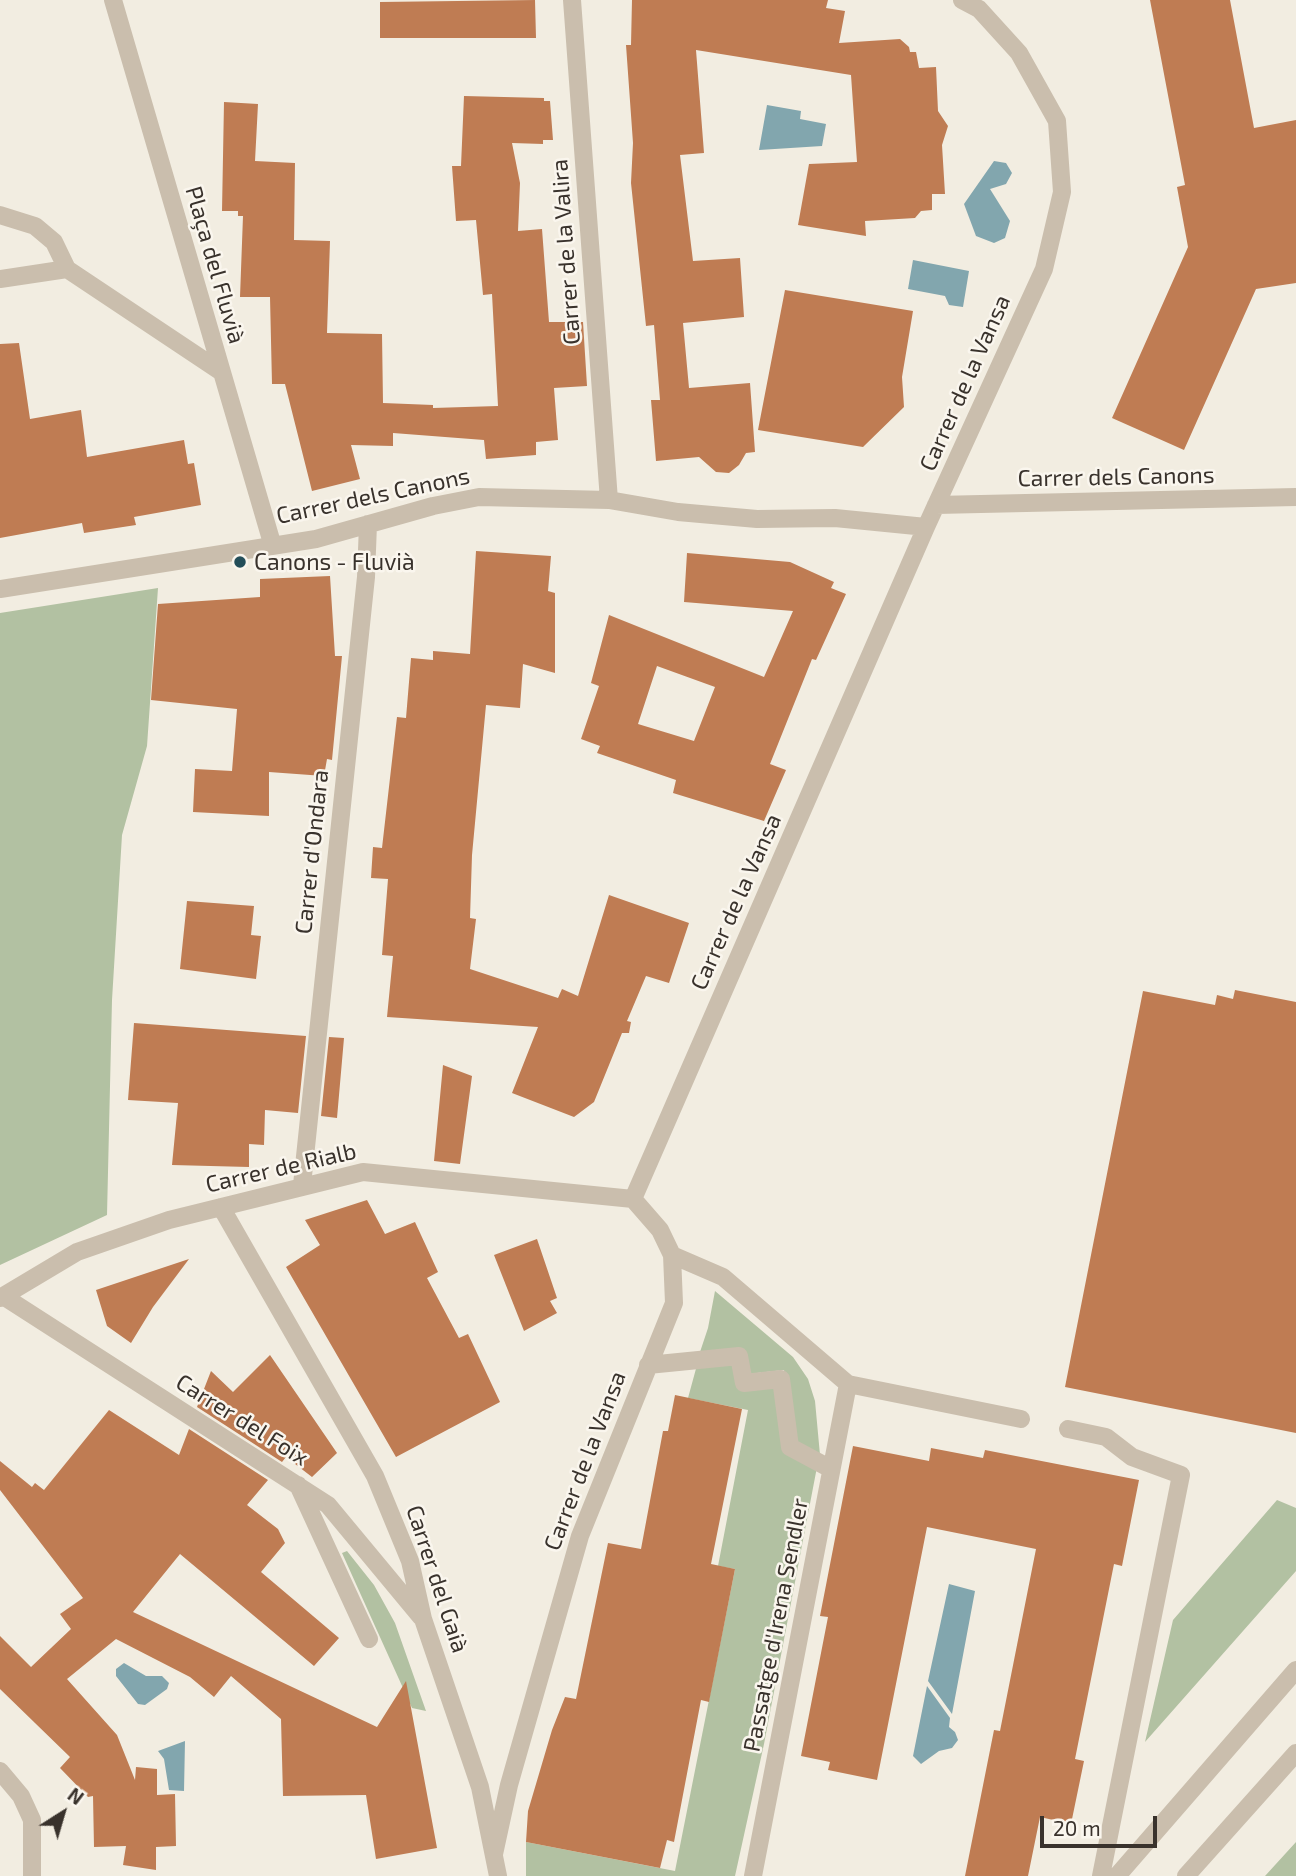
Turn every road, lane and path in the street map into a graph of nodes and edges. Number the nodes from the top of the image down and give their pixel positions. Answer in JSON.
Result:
{"nodes":[{"id":1,"x":113,"y":0,"type":"edge"},
{"id":2,"x":572,"y":0,"type":"edge"},
{"id":3,"x":962,"y":0,"type":"edge"},
{"id":4,"x":0,"y":215,"type":"edge"},
{"id":5,"x":66,"y":270,"type":"junction"},
{"id":6,"x":0,"y":279,"type":"edge"},
{"id":7,"x":220,"y":371,"type":"junction"},
{"id":8,"x":1296,"y":497,"type":"edge"},
{"id":9,"x":609,"y":499,"type":"junction"},
{"id":10,"x":936,"y":505,"type":"junction"},
{"id":11,"x":368,"y":524,"type":"junction"},
{"id":12,"x":926,"y":527,"type":"junction"},
{"id":13,"x":272,"y":543,"type":"junction"},
{"id":14,"x":0,"y":589,"type":"edge"},
{"id":15,"x":302,"y":1185,"type":"junction"},
{"id":16,"x":633,"y":1199,"type":"junction"},
{"id":17,"x":221,"y":1207,"type":"junction"},
{"id":18,"x":672,"y":1255,"type":"junction"},
{"id":19,"x":2,"y":1297,"type":"edge"},
{"id":20,"x":648,"y":1365,"type":"junction"},
{"id":21,"x":848,"y":1384,"type":"junction"},
{"id":22,"x":1021,"y":1419,"type":"dead end"},
{"id":23,"x":1068,"y":1429,"type":"dead end"},
{"id":24,"x":831,"y":1469,"type":"junction"},
{"id":25,"x":298,"y":1485,"type":"junction"},
{"id":26,"x":423,"y":1619,"type":"junction"},
{"id":27,"x":369,"y":1639,"type":"dead end"},
{"id":28,"x":1296,"y":1670,"type":"edge"},
{"id":29,"x":1296,"y":1753,"type":"edge"},
{"id":30,"x":0,"y":1771,"type":"edge"},
{"id":31,"x":494,"y":1854,"type":"junction"},
{"id":32,"x":32,"y":1876,"type":"edge"},
{"id":33,"x":498,"y":1876,"type":"edge"},
{"id":34,"x":753,"y":1876,"type":"edge"},
{"id":35,"x":1101,"y":1876,"type":"edge"},
{"id":36,"x":1118,"y":1876,"type":"edge"},
{"id":37,"x":1186,"y":1876,"type":"edge"}],
"edges":[{"from":1,"to":7,"type":"street","name":"Plaça del Fluvià"},
{"from":2,"to":9,"type":"street","name":"Carrer de la Valira"},
{"from":3,"to":10,"type":"street","name":"Carrer de la Vansa"},
{"from":4,"to":5,"type":"street"},
{"from":5,"to":6,"type":"street"},
{"from":5,"to":7,"type":"street"},
{"from":7,"to":13,"type":"street","name":"Plaça del Fluvià"},
{"from":8,"to":10,"type":"street","name":"Carrer dels Canons"},
{"from":9,"to":11,"type":"street","name":"Carrer dels Canons"},
{"from":9,"to":12,"type":"street","name":"Carrer dels Canons"},
{"from":10,"to":12,"type":"street","name":"Carrer de la Vansa"},
{"from":11,"to":13,"type":"street","name":"Carrer dels Canons"},
{"from":11,"to":15,"type":"street","name":"Carrer d'Ondara"},
{"from":12,"to":16,"type":"street","name":"Carrer de la Vansa"},
{"from":13,"to":14,"type":"street","name":"Carrer dels Canons"},
{"from":15,"to":16,"type":"street","name":"Carrer de Rialb"},
{"from":15,"to":17,"type":"street","name":"Carrer de Rialb"},
{"from":16,"to":18,"type":"street","name":"Carrer de la Vansa"},
{"from":17,"to":19,"type":"street","name":"Carrer de Rialb"},
{"from":17,"to":26,"type":"street","name":"Carrer del Gaià"},
{"from":18,"to":20,"type":"street","name":"Carrer de la Vansa"},
{"from":18,"to":21,"type":"street"},
{"from":19,"to":25,"type":"street","name":"Carrer del Foix"},
{"from":20,"to":24,"type":"street"},
{"from":20,"to":31,"type":"street","name":"Carrer de la Vansa"},
{"from":21,"to":22,"type":"street"},
{"from":21,"to":24,"type":"street","name":"Passatge d'Irena Sendler"},
{"from":23,"to":35,"type":"street"},
{"from":24,"to":34,"type":"street","name":"Passatge d'Irena Sendler"},
{"from":25,"to":26,"type":"street","name":"Carrer del Foix"},
{"from":25,"to":27,"type":"street"},
{"from":26,"to":31,"type":"street","name":"Carrer del Gaià"},
{"from":28,"to":36,"type":"street"},
{"from":29,"to":37,"type":"street"},
{"from":30,"to":32,"type":"street"},
{"from":31,"to":33,"type":"street","name":"Carrer del Gaià"}]}
